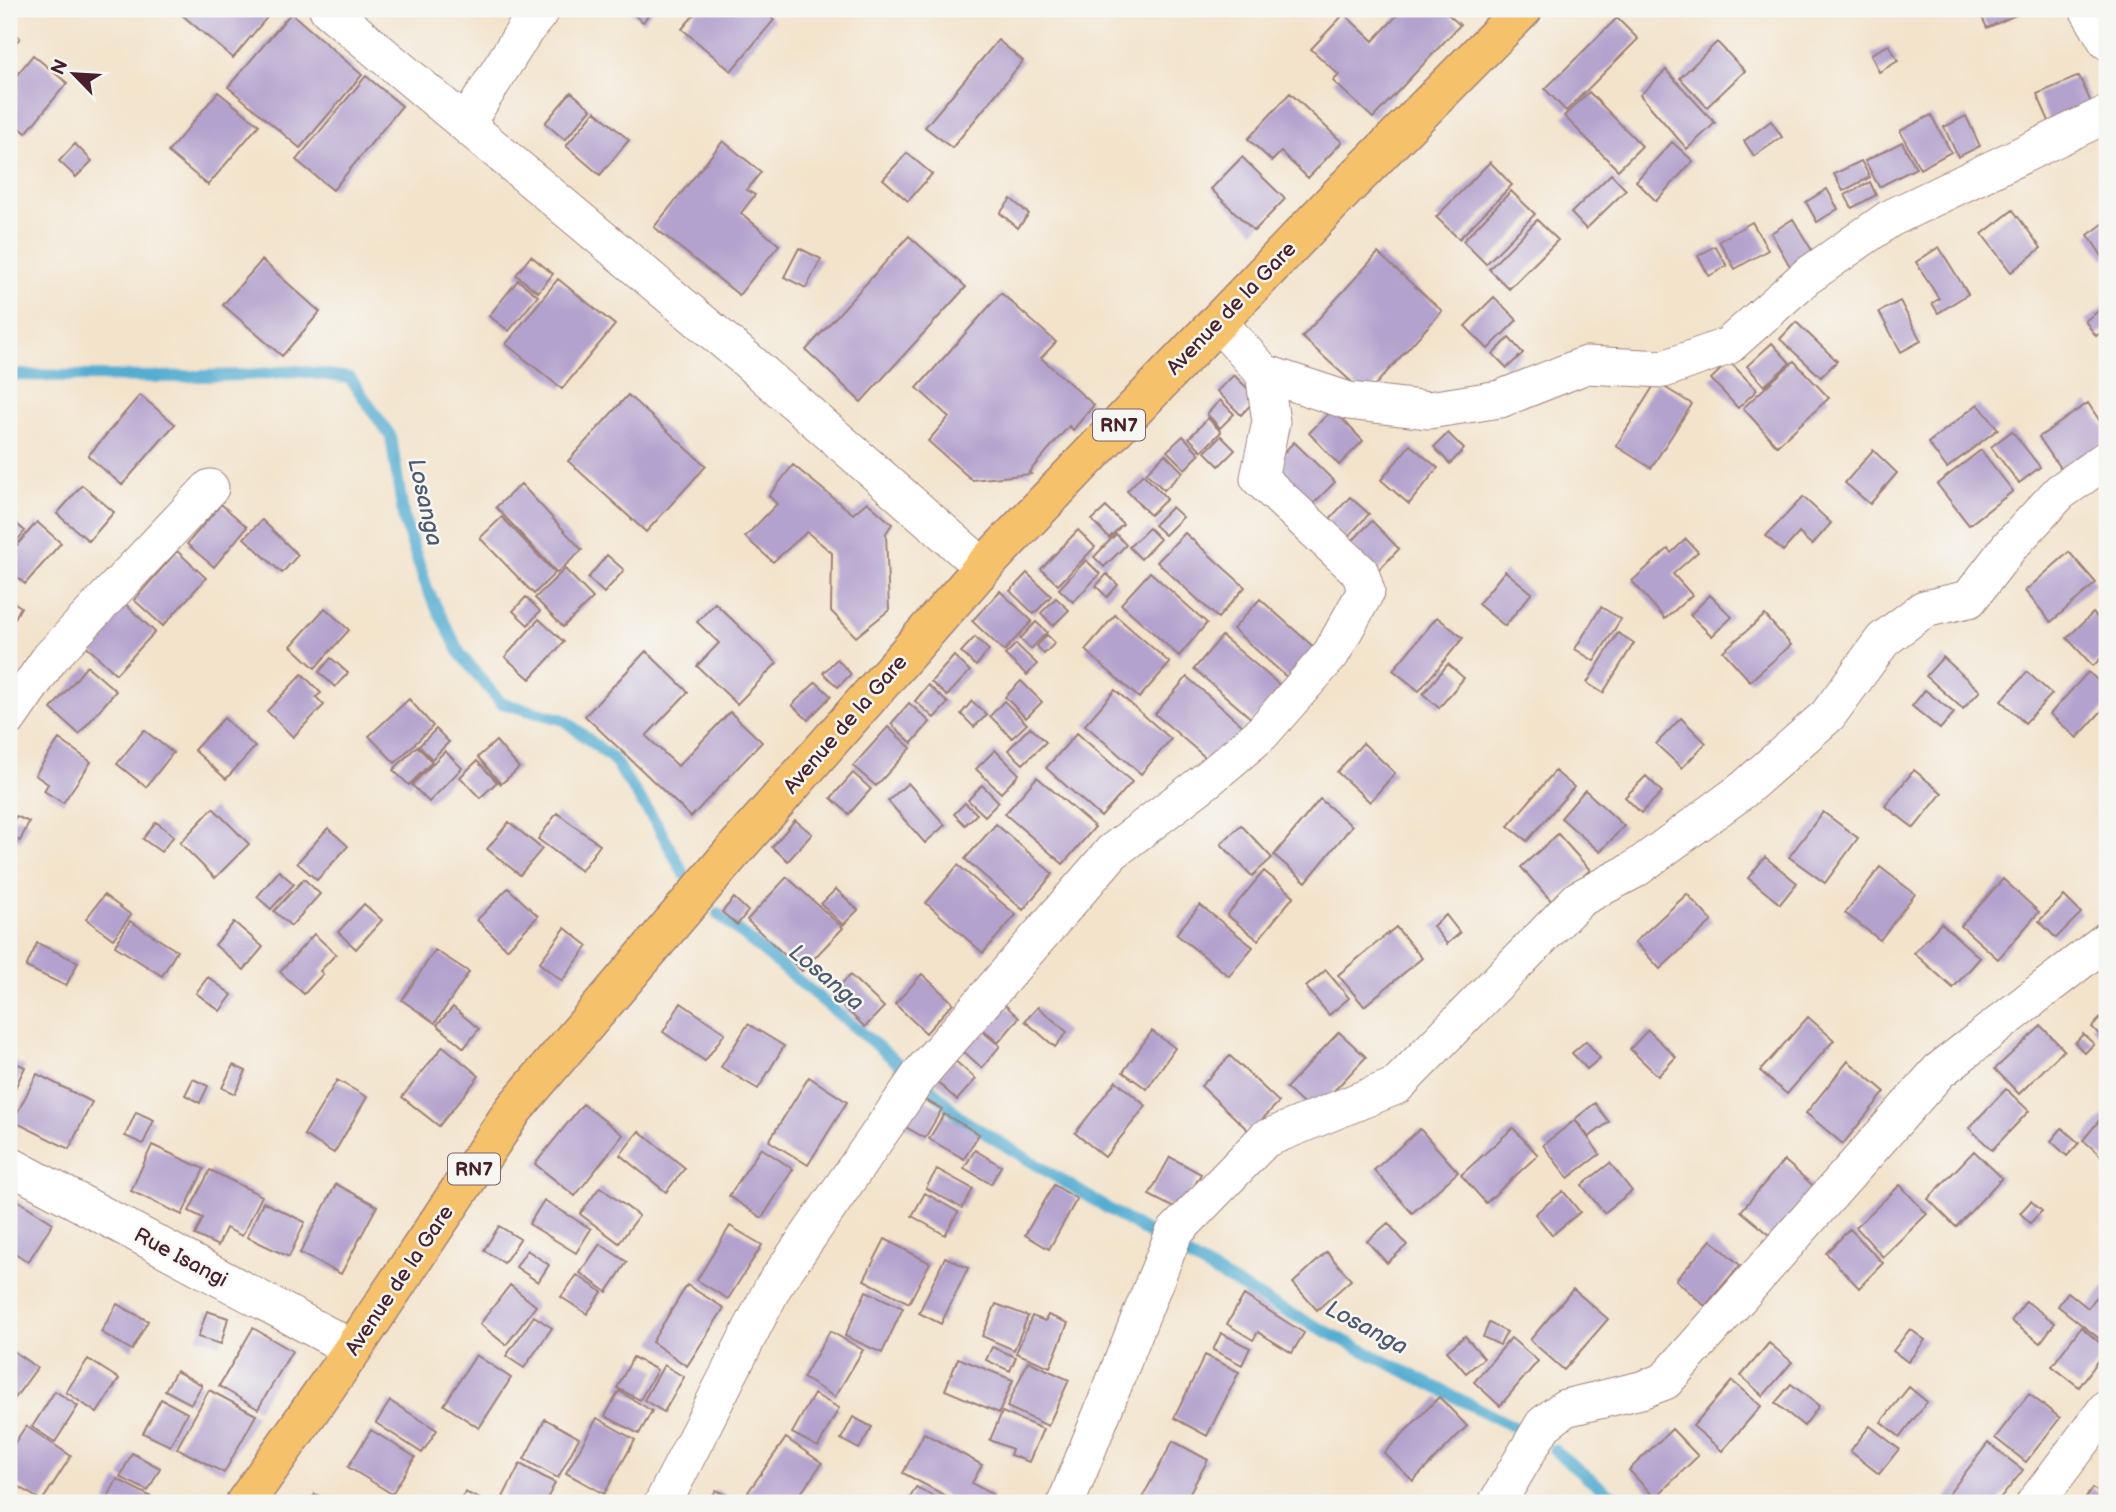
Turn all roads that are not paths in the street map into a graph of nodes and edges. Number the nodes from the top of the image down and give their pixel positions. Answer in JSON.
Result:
{"nodes":[{"id":1,"x":328,"y":9,"type":"edge"},
{"id":2,"x":542,"y":9,"type":"edge"},
{"id":3,"x":1523,"y":9,"type":"edge"},
{"id":4,"x":2088,"y":9,"type":"edge"},
{"id":5,"x":2107,"y":41,"type":"edge"},
{"id":6,"x":2107,"y":114,"type":"edge"},
{"id":7,"x":466,"y":124,"type":"junction"},
{"id":8,"x":1218,"y":322,"type":"junction"},
{"id":9,"x":1264,"y":373,"type":"junction"},
{"id":10,"x":2107,"y":459,"type":"edge"},
{"id":11,"x":210,"y":488,"type":"dead end"},
{"id":12,"x":983,"y":567,"type":"junction"},
{"id":13,"x":9,"y":717,"type":"edge"},
{"id":14,"x":2107,"y":940,"type":"edge"},
{"id":15,"x":9,"y":1165,"type":"edge"},
{"id":16,"x":353,"y":1349,"type":"junction"},
{"id":17,"x":2107,"y":1408,"type":"edge"},
{"id":18,"x":245,"y":1503,"type":"edge"},
{"id":19,"x":663,"y":1503,"type":"edge"},
{"id":20,"x":1066,"y":1503,"type":"edge"},
{"id":21,"x":1497,"y":1503,"type":"edge"},
{"id":22,"x":2035,"y":1503,"type":"edge"}],
"edges":[{"from":1,"to":7,"type":"street"},
{"from":2,"to":7,"type":"street"},
{"from":3,"to":8,"type":"main road","name":"Avenue de la Gare","number":"RN7"},
{"from":4,"to":5,"type":"street"},
{"from":6,"to":9,"type":"street"},
{"from":7,"to":12,"type":"street"},
{"from":8,"to":9,"type":"street"},
{"from":8,"to":12,"type":"main road","name":"Avenue de la Gare","number":"RN7"},
{"from":9,"to":19,"type":"street"},
{"from":10,"to":20,"type":"street"},
{"from":11,"to":13,"type":"street"},
{"from":12,"to":16,"type":"main road","name":"Avenue de la Gare","number":"RN7"},
{"from":14,"to":21,"type":"street"},
{"from":15,"to":16,"type":"street","name":"Rue Isangi"},
{"from":16,"to":18,"type":"main road","name":"Avenue de la Gare","number":"RN7"},
{"from":17,"to":22,"type":"street"}]}
